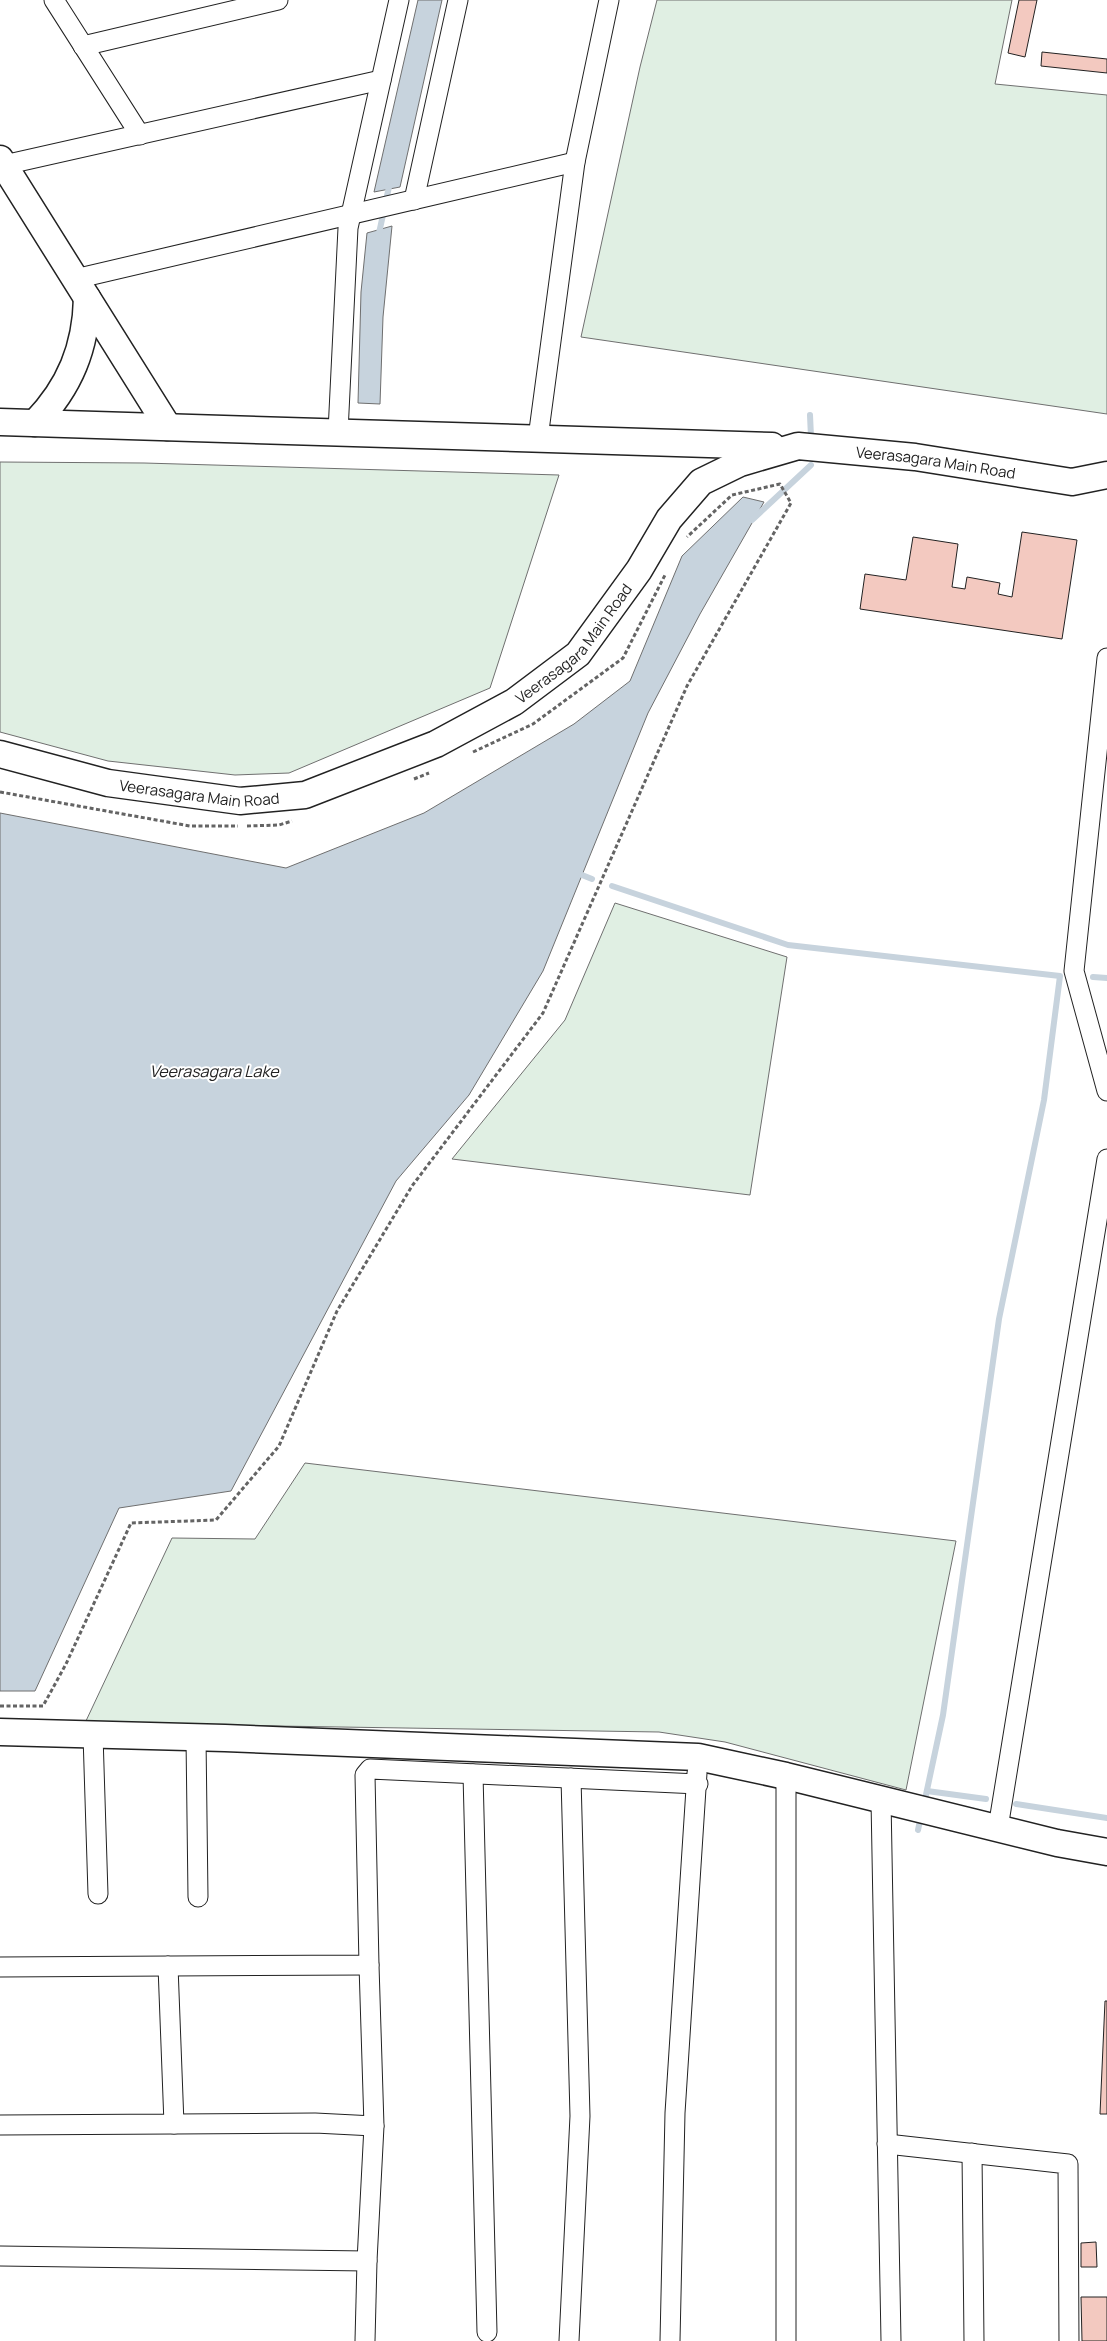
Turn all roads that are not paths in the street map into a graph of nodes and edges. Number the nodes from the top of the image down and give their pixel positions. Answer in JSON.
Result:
{"nodes":[{"id":1,"x":54,"y":0,"type":"edge"},
{"id":2,"x":278,"y":0,"type":"edge"},
{"id":3,"x":399,"y":0,"type":"edge"},
{"id":4,"x":458,"y":0,"type":"edge"},
{"id":5,"x":609,"y":0,"type":"edge"},
{"id":6,"x":83,"y":46,"type":"junction"},
{"id":7,"x":382,"y":80,"type":"junction"},
{"id":8,"x":140,"y":135,"type":"junction"},
{"id":9,"x":2,"y":162,"type":"edge"},
{"id":10,"x":575,"y":162,"type":"junction"},
{"id":11,"x":406,"y":202,"type":"junction"},
{"id":12,"x":352,"y":214,"type":"junction"},
{"id":13,"x":81,"y":288,"type":"junction"},
{"id":14,"x":0,"y":422,"type":"edge"},
{"id":15,"x":35,"y":423,"type":"junction"},
{"id":16,"x":168,"y":427,"type":"junction"},
{"id":17,"x":338,"y":432,"type":"junction"},
{"id":18,"x":538,"y":438,"type":"junction"},
{"id":19,"x":798,"y":446,"type":"junction"},
{"id":20,"x":1107,"y":475,"type":"edge"},
{"id":21,"x":1107,"y":658,"type":"edge"},
{"id":22,"x":0,"y":754,"type":"edge"},
{"id":23,"x":1107,"y":1091,"type":"edge"},
{"id":24,"x":1107,"y":1159,"type":"edge"},
{"id":25,"x":0,"y":1732,"type":"edge"},
{"id":26,"x":93,"y":1735,"type":"junction"},
{"id":27,"x":196,"y":1738,"type":"junction"},
{"id":28,"x":698,"y":1758,"type":"junction"},
{"id":29,"x":473,"y":1774,"type":"junction"},
{"id":30,"x":786,"y":1776,"type":"junction"},
{"id":31,"x":572,"y":1778,"type":"junction"},
{"id":32,"x":698,"y":1784,"type":"junction"},
{"id":33,"x":881,"y":1800,"type":"junction"},
{"id":34,"x":998,"y":1828,"type":"junction"},
{"id":35,"x":1107,"y":1852,"type":"edge"},
{"id":36,"x":98,"y":1894,"type":"dead end"},
{"id":37,"x":198,"y":1897,"type":"dead end"},
{"id":38,"x":369,"y":1965,"type":"junction"},
{"id":39,"x":168,"y":1966,"type":"junction"},
{"id":40,"x":0,"y":1968,"type":"edge"},
{"id":41,"x":174,"y":2124,"type":"junction"},
{"id":42,"x":0,"y":2125,"type":"edge"},
{"id":43,"x":374,"y":2126,"type":"junction"},
{"id":44,"x":887,"y":2144,"type":"junction"},
{"id":45,"x":972,"y":2153,"type":"junction"},
{"id":46,"x":0,"y":2256,"type":"edge"},
{"id":47,"x":367,"y":2262,"type":"junction"},
{"id":48,"x":487,"y":2332,"type":"dead end"},
{"id":49,"x":365,"y":2341,"type":"edge"},
{"id":50,"x":569,"y":2341,"type":"edge"},
{"id":51,"x":670,"y":2341,"type":"edge"},
{"id":52,"x":786,"y":2341,"type":"edge"},
{"id":53,"x":890,"y":2341,"type":"edge"},
{"id":54,"x":974,"y":2341,"type":"edge"},
{"id":55,"x":1069,"y":2341,"type":"edge"}],
"edges":[{"from":1,"to":6,"type":"street"},
{"from":2,"to":6,"type":"street"},
{"from":3,"to":7,"type":"street"},
{"from":4,"to":11,"type":"street"},
{"from":5,"to":10,"type":"street"},
{"from":6,"to":8,"type":"street"},
{"from":7,"to":8,"type":"street"},
{"from":7,"to":12,"type":"street"},
{"from":8,"to":9,"type":"street"},
{"from":9,"to":13,"type":"street"},
{"from":10,"to":11,"type":"street"},
{"from":10,"to":18,"type":"street"},
{"from":11,"to":12,"type":"street"},
{"from":12,"to":13,"type":"street"},
{"from":12,"to":17,"type":"street"},
{"from":13,"to":15,"type":"street"},
{"from":13,"to":16,"type":"street"},
{"from":14,"to":15,"type":"street"},
{"from":15,"to":16,"type":"street"},
{"from":16,"to":17,"type":"street"},
{"from":17,"to":18,"type":"street"},
{"from":18,"to":19,"type":"street"},
{"from":19,"to":20,"type":"street","name":"Veerasagara Main Road"},
{"from":19,"to":22,"type":"street","name":"Veerasagara Main Road"},
{"from":21,"to":23,"type":"street"},
{"from":24,"to":34,"type":"street"},
{"from":25,"to":26,"type":"street"},
{"from":26,"to":27,"type":"street"},
{"from":26,"to":36,"type":"street"},
{"from":27,"to":28,"type":"street"},
{"from":27,"to":37,"type":"street"},
{"from":28,"to":30,"type":"street"},
{"from":28,"to":32,"type":"street"},
{"from":29,"to":31,"type":"street"},
{"from":29,"to":38,"type":"street"},
{"from":29,"to":48,"type":"street"},
{"from":30,"to":33,"type":"street"},
{"from":30,"to":52,"type":"street"},
{"from":31,"to":32,"type":"street"},
{"from":31,"to":50,"type":"street"},
{"from":32,"to":51,"type":"street"},
{"from":33,"to":34,"type":"street"},
{"from":33,"to":44,"type":"street"},
{"from":34,"to":35,"type":"street"},
{"from":38,"to":39,"type":"street"},
{"from":38,"to":43,"type":"street"},
{"from":39,"to":40,"type":"street"},
{"from":39,"to":41,"type":"street"},
{"from":41,"to":42,"type":"street"},
{"from":41,"to":43,"type":"street"},
{"from":43,"to":47,"type":"street"},
{"from":44,"to":45,"type":"street"},
{"from":44,"to":53,"type":"street"},
{"from":45,"to":54,"type":"street"},
{"from":45,"to":55,"type":"street"},
{"from":46,"to":47,"type":"street"},
{"from":47,"to":49,"type":"street"}]}
